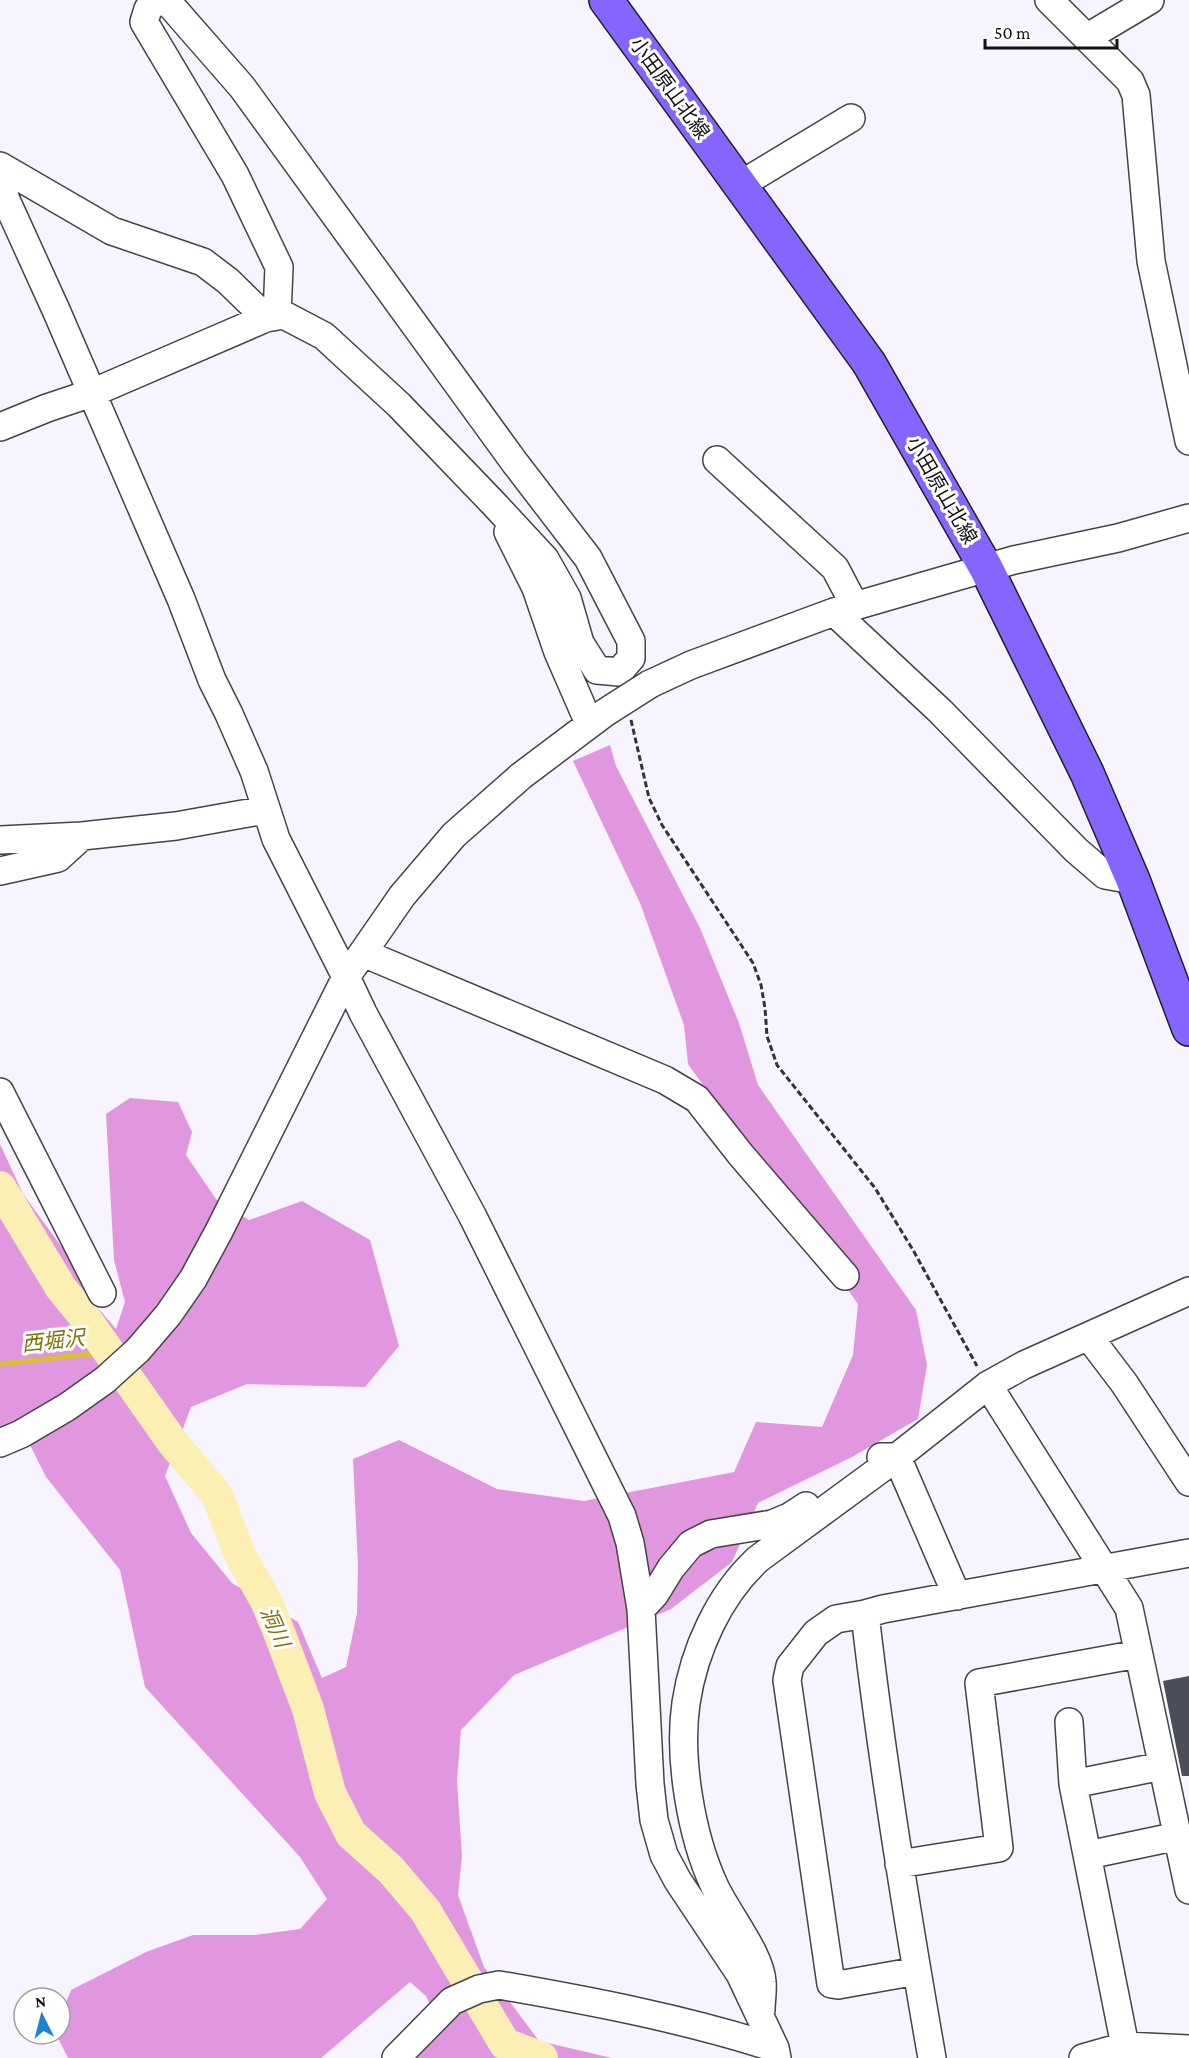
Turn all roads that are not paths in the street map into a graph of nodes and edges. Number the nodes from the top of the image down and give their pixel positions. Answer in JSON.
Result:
{"nodes":[{"id":1,"x":158,"y":0,"type":"edge"},
{"id":2,"x":166,"y":0,"type":"edge"},
{"id":3,"x":606,"y":0,"type":"edge"},
{"id":4,"x":1049,"y":0,"type":"edge"},
{"id":5,"x":1150,"y":0,"type":"edge"},
{"id":6,"x":1088,"y":37,"type":"junction"},
{"id":7,"x":851,"y":118,"type":"dead end"},
{"id":8,"x":0,"y":166,"type":"edge"},
{"id":9,"x":0,"y":181,"type":"edge"},
{"id":10,"x":740,"y":185,"type":"junction"},
{"id":11,"x":271,"y":317,"type":"junction"},
{"id":12,"x":92,"y":393,"type":"junction"},
{"id":13,"x":0,"y":427,"type":"edge"},
{"id":14,"x":1189,"y":441,"type":"edge"},
{"id":15,"x":717,"y":460,"type":"dead end"},
{"id":16,"x":495,"y":505,"type":"junction"},
{"id":17,"x":1189,"y":518,"type":"edge"},
{"id":18,"x":987,"y":568,"type":"junction"},
{"id":19,"x":844,"y":609,"type":"junction"},
{"id":20,"x":609,"y":718,"type":"junction"},
{"id":21,"x":265,"y":810,"type":"junction"},
{"id":22,"x":82,"y":836,"type":"junction"},
{"id":23,"x":0,"y":840,"type":"edge"},
{"id":24,"x":0,"y":871,"type":"edge"},
{"id":25,"x":1133,"y":880,"type":"junction"},
{"id":26,"x":363,"y":953,"type":"junction"},
{"id":27,"x":346,"y":977,"type":"junction"},
{"id":28,"x":1189,"y":1029,"type":"edge"},
{"id":29,"x":0,"y":1092,"type":"edge"},
{"id":30,"x":845,"y":1276,"type":"dead end"},
{"id":31,"x":1189,"y":1291,"type":"edge"},
{"id":32,"x":102,"y":1293,"type":"dead end"},
{"id":33,"x":1089,"y":1337,"type":"junction"},
{"id":34,"x":988,"y":1385,"type":"junction"},
{"id":35,"x":10,"y":1438,"type":"edge"},
{"id":36,"x":897,"y":1457,"type":"junction"},
{"id":37,"x":1189,"y":1482,"type":"edge"},
{"id":38,"x":1189,"y":1552,"type":"edge"},
{"id":39,"x":1104,"y":1568,"type":"junction"},
{"id":40,"x":957,"y":1596,"type":"junction"},
{"id":41,"x":640,"y":1609,"type":"junction"},
{"id":42,"x":865,"y":1614,"type":"junction"},
{"id":43,"x":1138,"y":1654,"type":"junction"},
{"id":44,"x":1069,"y":1722,"type":"dead end"},
{"id":45,"x":1162,"y":1766,"type":"junction"},
{"id":46,"x":1073,"y":1784,"type":"junction"},
{"id":47,"x":1178,"y":1836,"type":"junction"},
{"id":48,"x":1088,"y":1855,"type":"junction"},
{"id":49,"x":899,"y":1864,"type":"junction"},
{"id":50,"x":1189,"y":1890,"type":"edge"},
{"id":51,"x":917,"y":1971,"type":"junction"},
{"id":52,"x":760,"y":2017,"type":"junction"},
{"id":53,"x":1125,"y":2046,"type":"junction"},
{"id":54,"x":1189,"y":2049,"type":"edge"},
{"id":55,"x":776,"y":2053,"type":"edge"},
{"id":56,"x":396,"y":2058,"type":"edge"},
{"id":57,"x":932,"y":2058,"type":"edge"},
{"id":58,"x":1083,"y":2058,"type":"edge"}],
"edges":[{"from":1,"to":11,"type":"street"},
{"from":2,"to":16,"type":"street"},
{"from":3,"to":10,"type":"main road","name":"小田原山北線"},
{"from":4,"to":6,"type":"street"},
{"from":5,"to":6,"type":"street"},
{"from":6,"to":14,"type":"street"},
{"from":7,"to":10,"type":"street"},
{"from":8,"to":11,"type":"street"},
{"from":9,"to":12,"type":"street"},
{"from":10,"to":18,"type":"main road","name":"小田原山北線"},
{"from":11,"to":12,"type":"street"},
{"from":11,"to":16,"type":"street"},
{"from":12,"to":13,"type":"street"},
{"from":12,"to":21,"type":"street"},
{"from":15,"to":19,"type":"street"},
{"from":16,"to":20,"type":"street"},
{"from":17,"to":18,"type":"street"},
{"from":18,"to":19,"type":"street"},
{"from":18,"to":25,"type":"main road","name":"小田原山北線"},
{"from":19,"to":20,"type":"street","bridge":true},
{"from":19,"to":25,"type":"street"},
{"from":20,"to":26,"type":"street"},
{"from":21,"to":22,"type":"street"},
{"from":21,"to":27,"type":"street"},
{"from":22,"to":23,"type":"street"},
{"from":22,"to":24,"type":"street"},
{"from":25,"to":28,"type":"main road","name":"小田原山北線"},
{"from":26,"to":27,"type":"street"},
{"from":26,"to":30,"type":"street"},
{"from":27,"to":35,"type":"street"},
{"from":27,"to":41,"type":"street"},
{"from":29,"to":32,"type":"street"},
{"from":31,"to":33,"type":"street"},
{"from":33,"to":34,"type":"street"},
{"from":33,"to":37,"type":"street"},
{"from":34,"to":36,"type":"street"},
{"from":34,"to":39,"type":"street"},
{"from":36,"to":40,"type":"street"},
{"from":36,"to":41,"type":"street"},
{"from":36,"to":52,"type":"street"},
{"from":38,"to":39,"type":"street"},
{"from":39,"to":40,"type":"street"},
{"from":39,"to":43,"type":"street"},
{"from":40,"to":42,"type":"street"},
{"from":41,"to":52,"type":"street"},
{"from":42,"to":49,"type":"street"},
{"from":42,"to":51,"type":"street"},
{"from":43,"to":45,"type":"street"},
{"from":43,"to":49,"type":"street"},
{"from":44,"to":46,"type":"street"},
{"from":45,"to":46,"type":"street"},
{"from":45,"to":47,"type":"street"},
{"from":46,"to":48,"type":"street"},
{"from":47,"to":48,"type":"street"},
{"from":47,"to":50,"type":"street"},
{"from":48,"to":53,"type":"street"},
{"from":49,"to":51,"type":"street"},
{"from":51,"to":57,"type":"street"},
{"from":52,"to":55,"type":"street"},
{"from":53,"to":54,"type":"street"},
{"from":53,"to":58,"type":"street"},
{"from":55,"to":56,"type":"street"}]}
